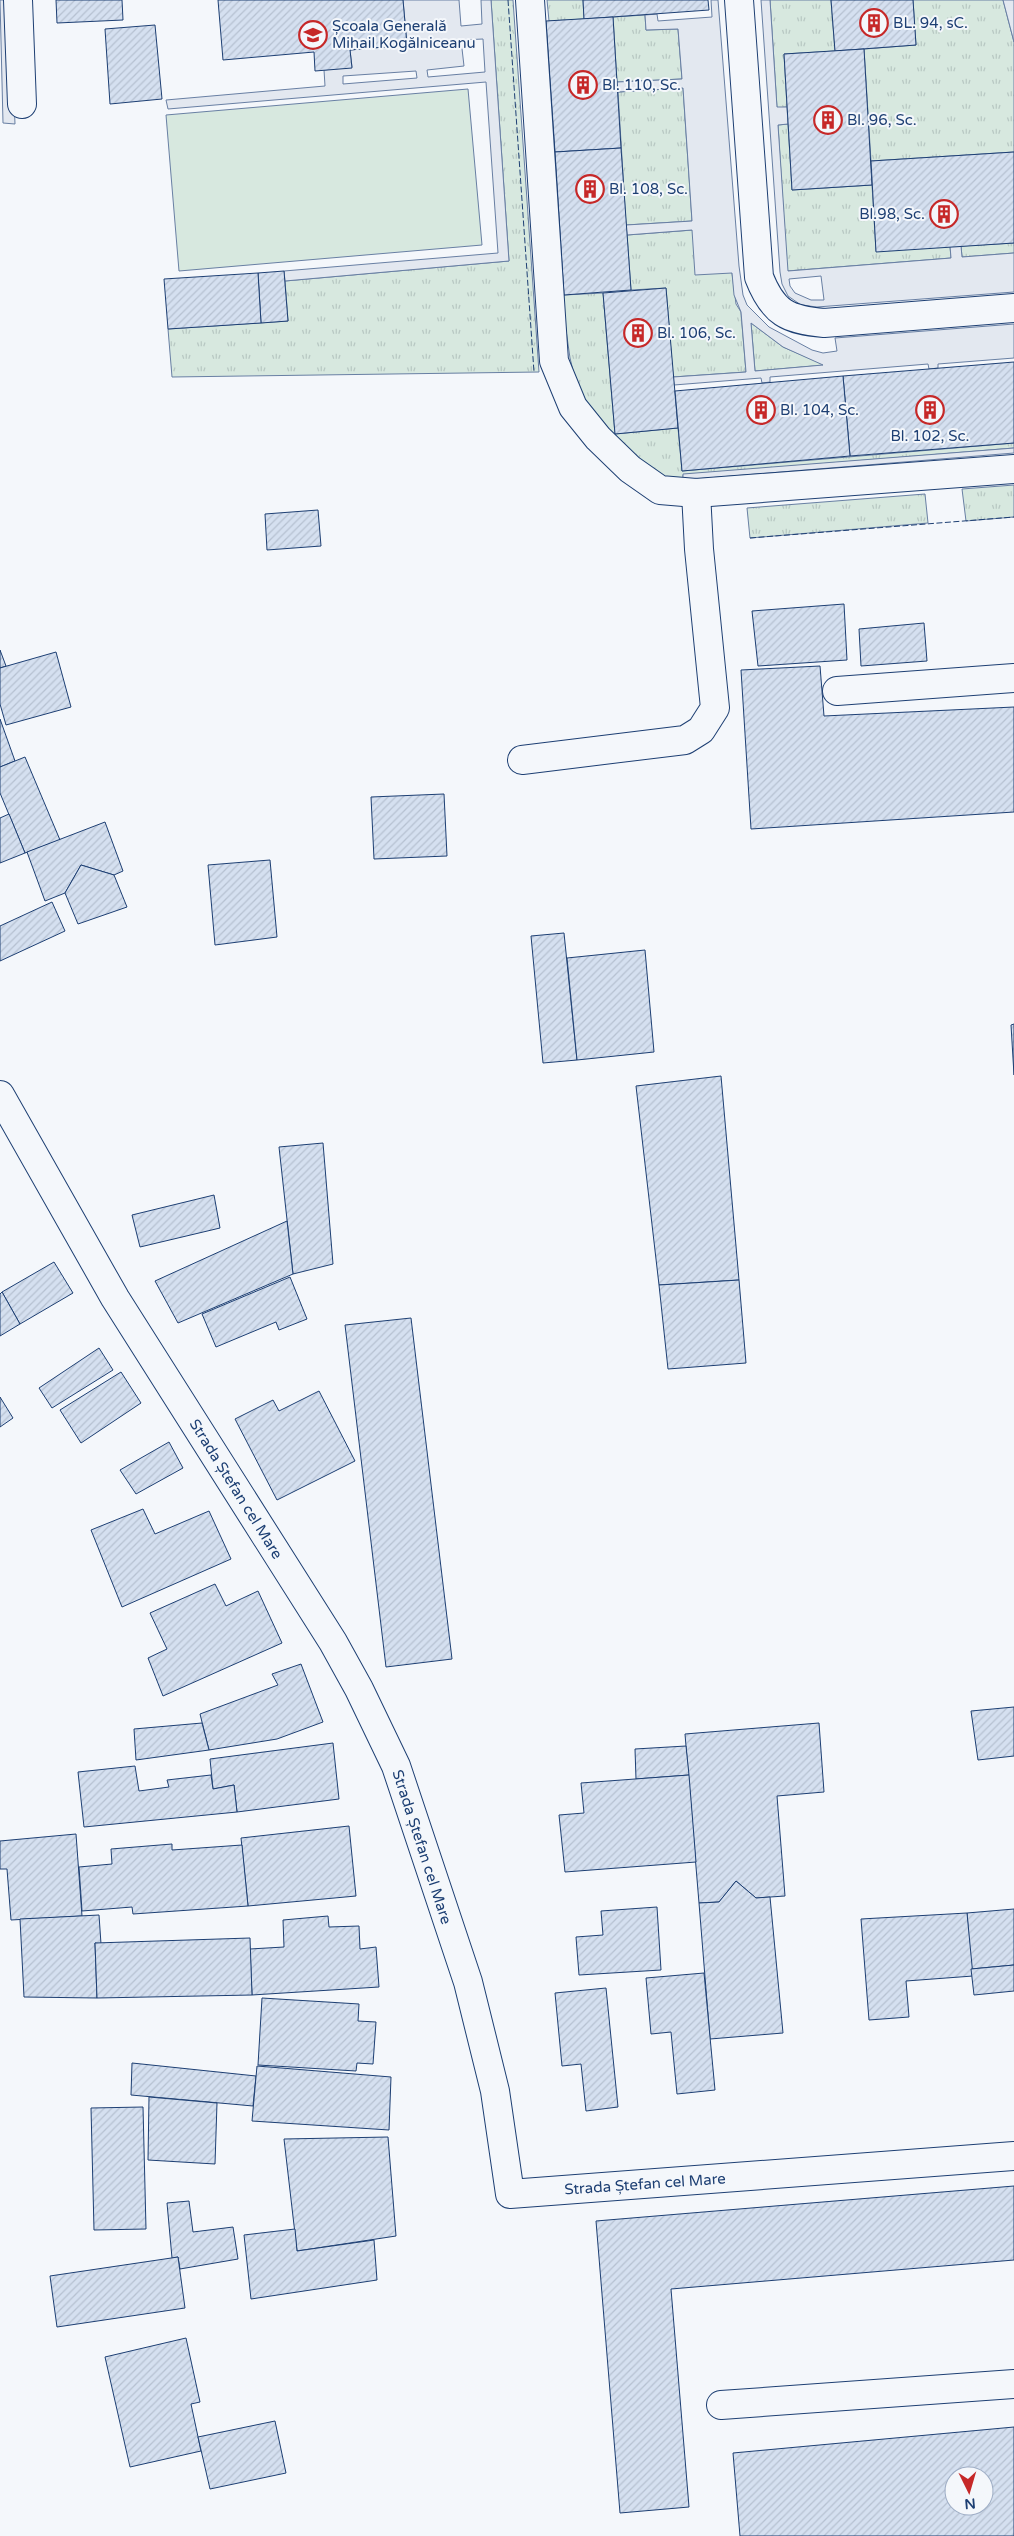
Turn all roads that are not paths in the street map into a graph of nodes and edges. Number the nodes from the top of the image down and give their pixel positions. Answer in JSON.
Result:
{"nodes":[{"id":1,"x":18,"y":0,"type":"edge"},
{"id":2,"x":530,"y":0,"type":"edge"},
{"id":3,"x":739,"y":0,"type":"edge"},
{"id":4,"x":22,"y":104,"type":"dead end"},
{"id":5,"x":1014,"y":308,"type":"edge"},
{"id":6,"x":1014,"y":469,"type":"edge"},
{"id":7,"x":696,"y":493,"type":"junction"},
{"id":8,"x":1014,"y":678,"type":"edge"},
{"id":9,"x":837,"y":691,"type":"dead end"},
{"id":10,"x":522,"y":760,"type":"dead end"},
{"id":11,"x":0,"y":1095,"type":"edge"},
{"id":12,"x":1014,"y":2156,"type":"edge"},
{"id":13,"x":1014,"y":2384,"type":"edge"},
{"id":14,"x":721,"y":2405,"type":"dead end"}],
"edges":[{"from":1,"to":4,"type":"street"},
{"from":2,"to":7,"type":"street"},
{"from":3,"to":5,"type":"street"},
{"from":6,"to":7,"type":"street"},
{"from":7,"to":10,"type":"street"},
{"from":8,"to":9,"type":"street"},
{"from":11,"to":12,"type":"street","name":"Strada Ștefan cel Mare"},
{"from":13,"to":14,"type":"street"}]}
